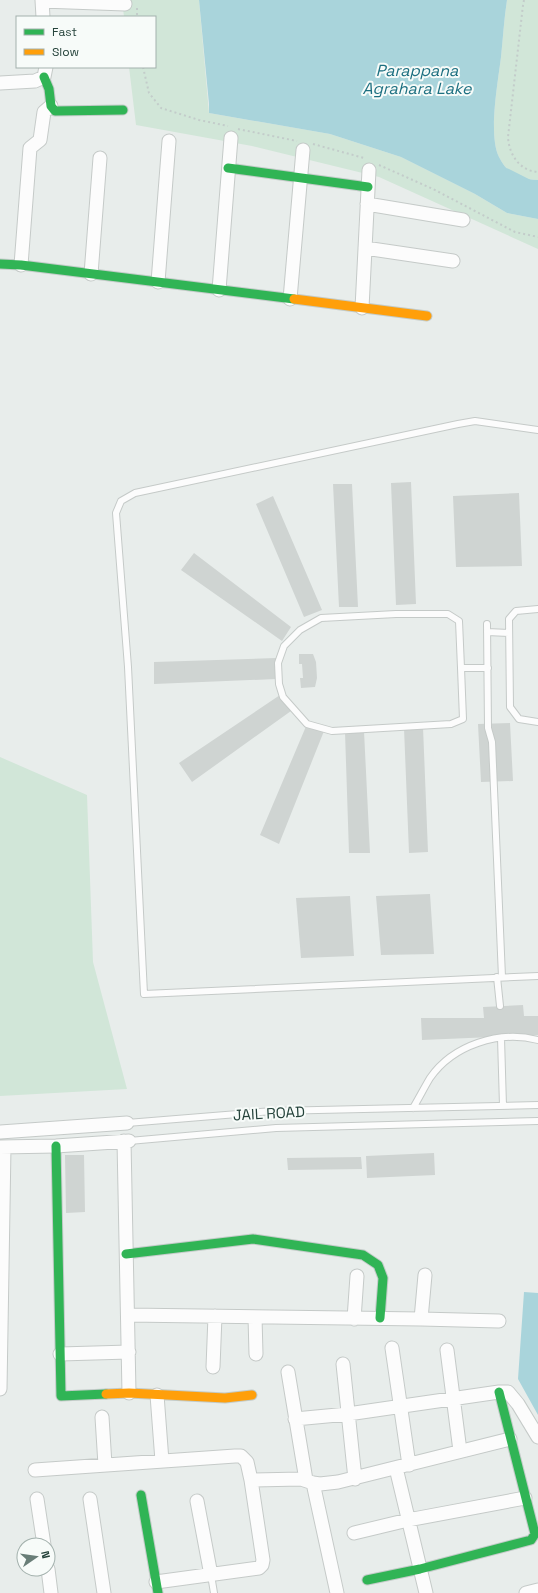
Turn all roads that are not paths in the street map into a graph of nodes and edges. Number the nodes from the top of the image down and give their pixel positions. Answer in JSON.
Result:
{"nodes":[{"id":1,"x":42,"y":1,"type":"edge"},
{"id":2,"x":125,"y":4,"type":"dead end"},
{"id":3,"x":43,"y":16,"type":"edge"},
{"id":4,"x":45,"y":72,"type":"edge"},
{"id":5,"x":0,"y":83,"type":"edge"},
{"id":6,"x":51,"y":106,"type":"junction"},
{"id":7,"x":123,"y":110,"type":"dead end"},
{"id":8,"x":232,"y":131,"type":"road end"},
{"id":9,"x":169,"y":141,"type":"dead end"},
{"id":10,"x":304,"y":145,"type":"road end"},
{"id":11,"x":100,"y":158,"type":"dead end"},
{"id":12,"x":372,"y":165,"type":"road end"},
{"id":13,"x":228,"y":168,"type":"junction"},
{"id":14,"x":301,"y":178,"type":"junction"},
{"id":15,"x":368,"y":187,"type":"junction"},
{"id":16,"x":367,"y":204,"type":"junction"},
{"id":17,"x":463,"y":220,"type":"dead end"},
{"id":18,"x":365,"y":248,"type":"junction"},
{"id":19,"x":452,"y":261,"type":"dead end"},
{"id":20,"x":0,"y":264,"type":"edge"},
{"id":21,"x":21,"y":266,"type":"junction"},
{"id":22,"x":91,"y":274,"type":"junction"},
{"id":23,"x":158,"y":282,"type":"junction"},
{"id":24,"x":218,"y":290,"type":"junction"},
{"id":25,"x":290,"y":299,"type":"junction"},
{"id":26,"x":362,"y":308,"type":"junction"},
{"id":27,"x":427,"y":316,"type":"dead end"},
{"id":28,"x":538,"y":430,"type":"edge"},
{"id":29,"x":538,"y":609,"type":"edge"},
{"id":30,"x":487,"y":624,"type":"dead end"},
{"id":31,"x":487,"y":632,"type":"junction"},
{"id":32,"x":509,"y":633,"type":"junction"},
{"id":33,"x":461,"y":668,"type":"junction"},
{"id":34,"x":488,"y":668,"type":"junction"},
{"id":35,"x":538,"y":722,"type":"edge"},
{"id":36,"x":538,"y":976,"type":"edge"},
{"id":37,"x":500,"y":977,"type":"junction"},
{"id":38,"x":500,"y":1006,"type":"dead end"},
{"id":39,"x":501,"y":1038,"type":"junction"},
{"id":40,"x":538,"y":1040,"type":"edge"},
{"id":41,"x":538,"y":1105,"type":"edge"},
{"id":42,"x":503,"y":1106,"type":"junction"},
{"id":43,"x":413,"y":1108,"type":"junction"},
{"id":44,"x":538,"y":1121,"type":"edge"},
{"id":45,"x":127,"y":1123,"type":"joint"},
{"id":46,"x":0,"y":1132,"type":"edge"},
{"id":47,"x":126,"y":1141,"type":"junction"},
{"id":48,"x":56,"y":1146,"type":"junction"},
{"id":49,"x":2,"y":1147,"type":"edge"},
{"id":50,"x":126,"y":1254,"type":"junction"},
{"id":51,"x":425,"y":1275,"type":"dead end"},
{"id":52,"x":357,"y":1276,"type":"dead end"},
{"id":53,"x":128,"y":1315,"type":"junction"},
{"id":54,"x":215,"y":1316,"type":"junction"},
{"id":55,"x":255,"y":1317,"type":"junction"},
{"id":56,"x":380,"y":1318,"type":"junction"},
{"id":57,"x":354,"y":1319,"type":"junction"},
{"id":58,"x":421,"y":1319,"type":"junction"},
{"id":59,"x":499,"y":1321,"type":"dead end"},
{"id":60,"x":392,"y":1348,"type":"dead end"},
{"id":61,"x":447,"y":1350,"type":"dead end"},
{"id":62,"x":128,"y":1352,"type":"junction"},
{"id":63,"x":60,"y":1354,"type":"junction"},
{"id":64,"x":256,"y":1354,"type":"dead end"},
{"id":65,"x":343,"y":1364,"type":"dead end"},
{"id":66,"x":213,"y":1368,"type":"dead end"},
{"id":67,"x":288,"y":1372,"type":"dead end"},
{"id":68,"x":0,"y":1388,"type":"edge"},
{"id":69,"x":498,"y":1392,"type":"junction"},
{"id":70,"x":130,"y":1393,"type":"junction"},
{"id":71,"x":157,"y":1395,"type":"junction"},
{"id":72,"x":252,"y":1395,"type":"dead end"},
{"id":73,"x":453,"y":1398,"type":"junction"},
{"id":74,"x":400,"y":1406,"type":"junction"},
{"id":75,"x":348,"y":1414,"type":"junction"},
{"id":76,"x":102,"y":1417,"type":"dead end"},
{"id":77,"x":295,"y":1419,"type":"junction"},
{"id":78,"x":538,"y":1437,"type":"edge"},
{"id":79,"x":510,"y":1438,"type":"junction"},
{"id":80,"x":460,"y":1451,"type":"junction"},
{"id":81,"x":162,"y":1461,"type":"junction"},
{"id":82,"x":105,"y":1465,"type":"junction"},
{"id":83,"x":409,"y":1465,"type":"junction"},
{"id":84,"x":396,"y":1468,"type":"junction"},
{"id":85,"x":35,"y":1470,"type":"dead end"},
{"id":86,"x":355,"y":1478,"type":"junction"},
{"id":87,"x":251,"y":1480,"type":"junction"},
{"id":88,"x":309,"y":1482,"type":"junction"},
{"id":89,"x":141,"y":1495,"type":"dead end"},
{"id":90,"x":525,"y":1498,"type":"junction"},
{"id":91,"x":37,"y":1499,"type":"dead end"},
{"id":92,"x":90,"y":1499,"type":"dead end"},
{"id":93,"x":197,"y":1501,"type":"dead end"},
{"id":94,"x":408,"y":1520,"type":"junction"},
{"id":95,"x":354,"y":1533,"type":"dead end"},
{"id":96,"x":43,"y":1537,"type":"edge"},
{"id":97,"x":420,"y":1569,"type":"junction"},
{"id":98,"x":211,"y":1575,"type":"junction"},
{"id":99,"x":49,"y":1577,"type":"edge"},
{"id":100,"x":367,"y":1580,"type":"dead end"},
{"id":101,"x":157,"y":1587,"type":"edge"},
{"id":102,"x":538,"y":1590,"type":"edge"},
{"id":103,"x":51,"y":1593,"type":"edge"},
{"id":104,"x":104,"y":1593,"type":"edge"},
{"id":105,"x":214,"y":1593,"type":"edge"},
{"id":106,"x":337,"y":1593,"type":"edge"},
{"id":107,"x":426,"y":1593,"type":"edge"},
{"id":108,"x":526,"y":1593,"type":"edge"}],
"edges":[{"from":1,"to":2,"type":"street"},
{"from":1,"to":3,"type":"street"},
{"from":4,"to":5,"type":"street"},
{"from":4,"to":6,"type":"street"},
{"from":6,"to":7,"type":"street"},
{"from":6,"to":21,"type":"street"},
{"from":8,"to":13,"type":"street"},
{"from":9,"to":23,"type":"street"},
{"from":10,"to":14,"type":"street"},
{"from":11,"to":22,"type":"street"},
{"from":12,"to":15,"type":"street"},
{"from":13,"to":14,"type":"street"},
{"from":13,"to":24,"type":"street"},
{"from":14,"to":15,"type":"street"},
{"from":14,"to":25,"type":"street"},
{"from":15,"to":16,"type":"street"},
{"from":16,"to":17,"type":"street"},
{"from":16,"to":18,"type":"street"},
{"from":18,"to":19,"type":"street"},
{"from":18,"to":26,"type":"street"},
{"from":20,"to":21,"type":"street"},
{"from":21,"to":22,"type":"street"},
{"from":22,"to":23,"type":"street"},
{"from":23,"to":24,"type":"street"},
{"from":24,"to":25,"type":"street"},
{"from":25,"to":26,"type":"street"},
{"from":26,"to":27,"type":"street"},
{"from":28,"to":37,"type":"lane"},
{"from":29,"to":32,"type":"lane"},
{"from":30,"to":31,"type":"lane"},
{"from":31,"to":32,"type":"lane"},
{"from":31,"to":34,"type":"lane"},
{"from":32,"to":35,"type":"lane"},
{"from":33,"to":33,"type":"lane"},
{"from":33,"to":34,"type":"lane"},
{"from":34,"to":37,"type":"lane"},
{"from":36,"to":37,"type":"lane"},
{"from":37,"to":38,"type":"lane"},
{"from":39,"to":40,"type":"lane"},
{"from":39,"to":42,"type":"lane"},
{"from":39,"to":43,"type":"lane"},
{"from":41,"to":42,"type":"lane","name":"JAIL ROAD"},
{"from":42,"to":43,"type":"lane","name":"JAIL ROAD"},
{"from":43,"to":45,"type":"lane","name":"JAIL ROAD"},
{"from":44,"to":47,"type":"lane"},
{"from":45,"to":46,"type":"street","name":"JAIL ROAD"},
{"from":47,"to":48,"type":"street"},
{"from":47,"to":50,"type":"street"},
{"from":48,"to":49,"type":"street"},
{"from":48,"to":63,"type":"street"},
{"from":49,"to":68,"type":"street"},
{"from":50,"to":53,"type":"street"},
{"from":50,"to":56,"type":"street"},
{"from":51,"to":58,"type":"street"},
{"from":52,"to":57,"type":"street"},
{"from":53,"to":54,"type":"street"},
{"from":53,"to":62,"type":"street"},
{"from":54,"to":55,"type":"street"},
{"from":54,"to":66,"type":"street"},
{"from":55,"to":57,"type":"street"},
{"from":55,"to":64,"type":"street"},
{"from":56,"to":57,"type":"street"},
{"from":56,"to":58,"type":"street"},
{"from":58,"to":59,"type":"street"},
{"from":60,"to":74,"type":"street"},
{"from":61,"to":73,"type":"street"},
{"from":62,"to":63,"type":"street"},
{"from":62,"to":70,"type":"street"},
{"from":63,"to":70,"type":"street"},
{"from":65,"to":75,"type":"street"},
{"from":67,"to":77,"type":"street"},
{"from":69,"to":73,"type":"street"},
{"from":69,"to":78,"type":"street"},
{"from":69,"to":79,"type":"street"},
{"from":70,"to":71,"type":"street"},
{"from":71,"to":72,"type":"street"},
{"from":71,"to":81,"type":"street"},
{"from":73,"to":74,"type":"street"},
{"from":73,"to":80,"type":"street"},
{"from":74,"to":75,"type":"street"},
{"from":74,"to":83,"type":"street"},
{"from":75,"to":77,"type":"street"},
{"from":75,"to":86,"type":"street"},
{"from":76,"to":82,"type":"street"},
{"from":77,"to":88,"type":"street"},
{"from":79,"to":80,"type":"street"},
{"from":79,"to":90,"type":"street"},
{"from":80,"to":83,"type":"street"},
{"from":81,"to":82,"type":"street"},
{"from":81,"to":87,"type":"street"},
{"from":82,"to":85,"type":"street"},
{"from":83,"to":84,"type":"street"},
{"from":84,"to":86,"type":"street"},
{"from":84,"to":94,"type":"street"},
{"from":86,"to":88,"type":"street"},
{"from":87,"to":88,"type":"street"},
{"from":87,"to":98,"type":"street"},
{"from":88,"to":106,"type":"street"},
{"from":89,"to":101,"type":"street"},
{"from":90,"to":94,"type":"street"},
{"from":90,"to":97,"type":"street"},
{"from":91,"to":96,"type":"street"},
{"from":92,"to":104,"type":"street"},
{"from":93,"to":98,"type":"street"},
{"from":94,"to":95,"type":"street"},
{"from":94,"to":97,"type":"street"},
{"from":97,"to":100,"type":"street"},
{"from":97,"to":107,"type":"street"},
{"from":98,"to":101,"type":"street"},
{"from":98,"to":105,"type":"lane"},
{"from":99,"to":103,"type":"street"},
{"from":102,"to":108,"type":"street"}]}
